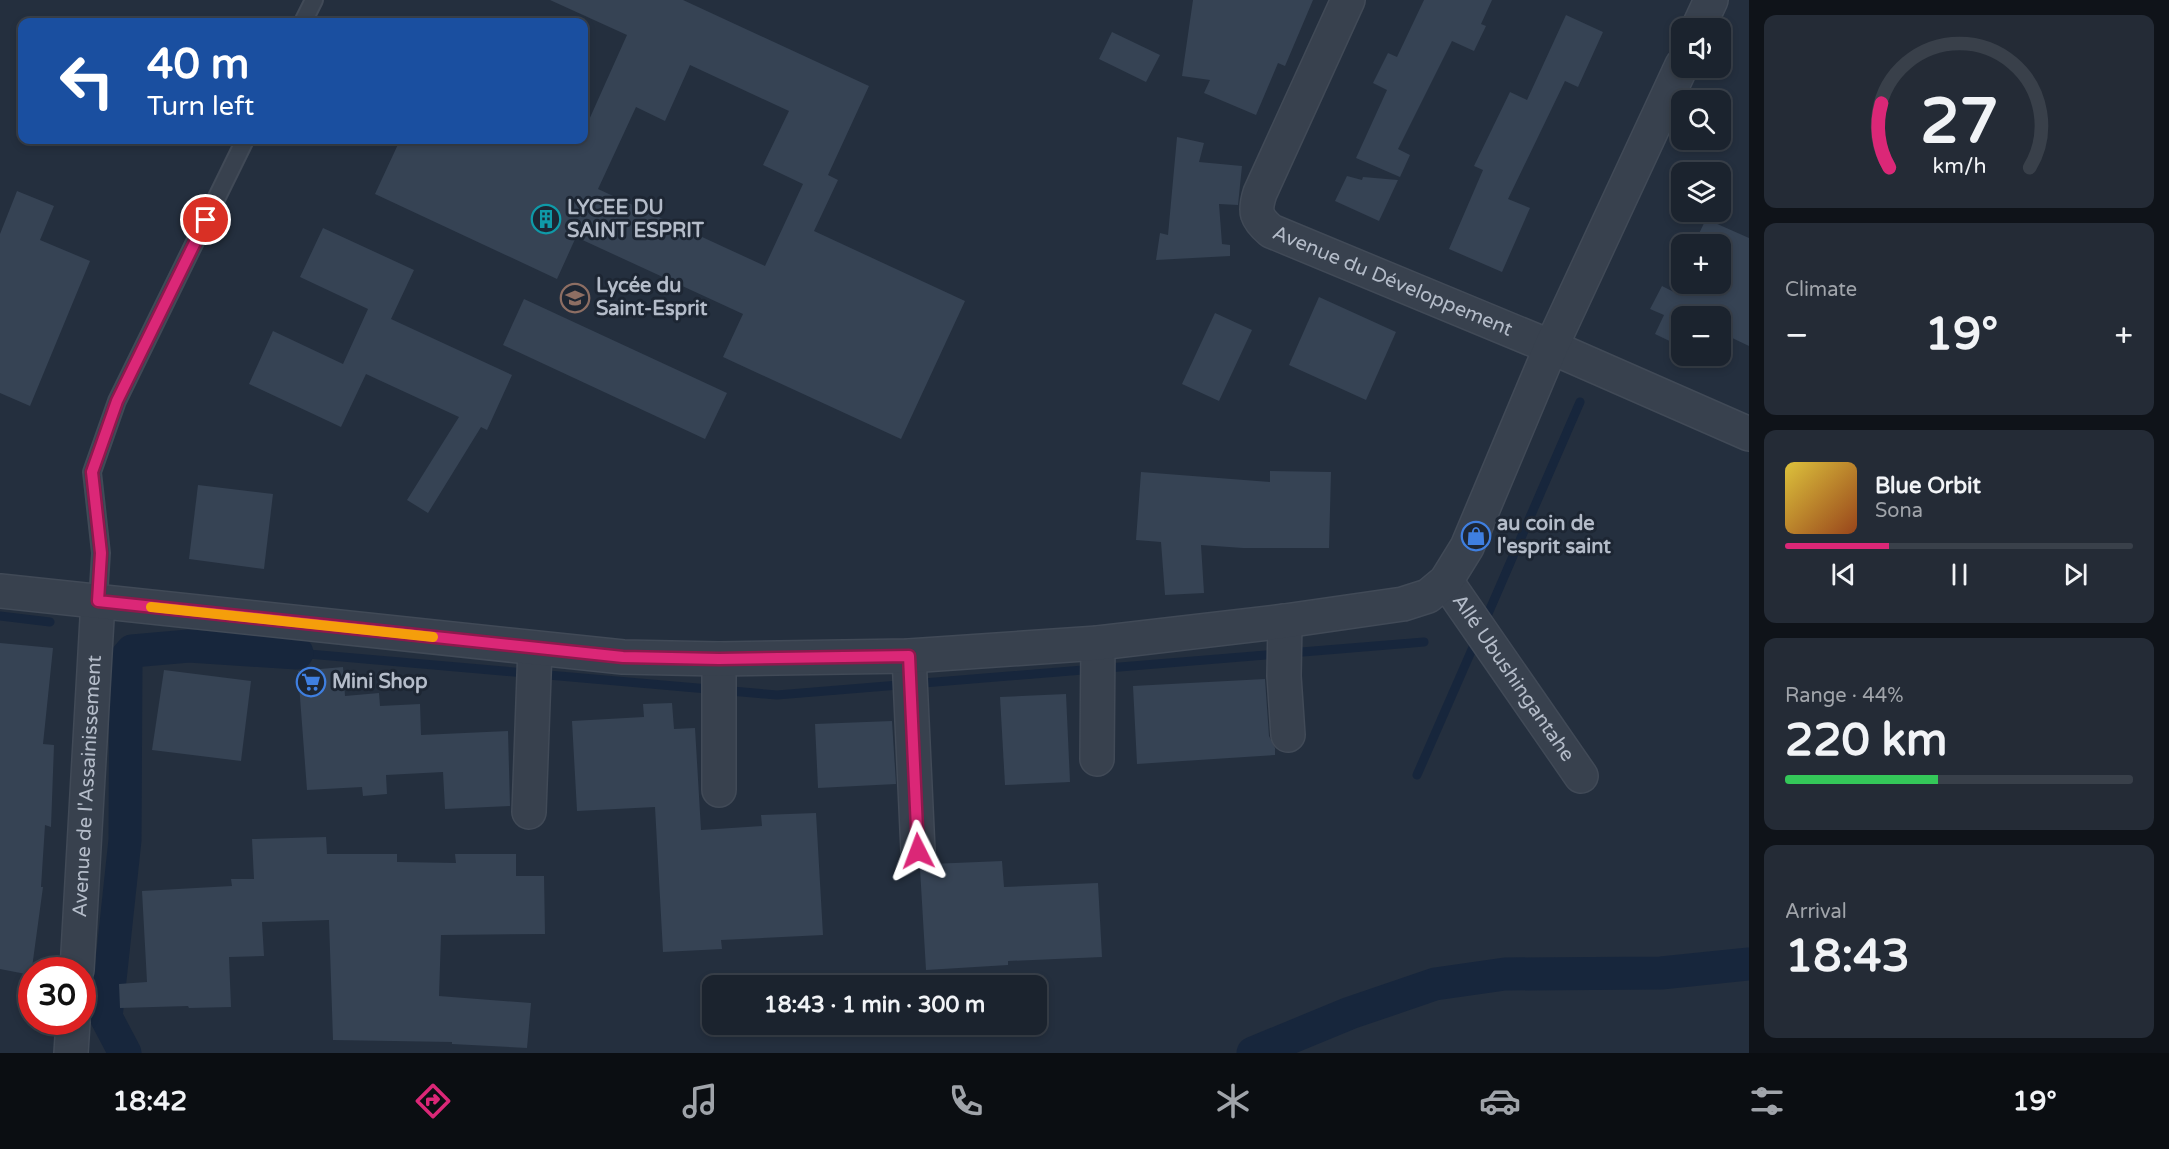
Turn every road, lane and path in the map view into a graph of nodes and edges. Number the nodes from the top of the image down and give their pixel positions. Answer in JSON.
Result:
{"nodes":[{"id":1,"x":314,"y":0,"type":"edge"},
{"id":2,"x":1348,"y":0,"type":"edge"},
{"id":3,"x":1711,"y":0,"type":"edge"},
{"id":4,"x":305,"y":18,"type":"edge"},
{"id":5,"x":1703,"y":18,"type":"edge"},
{"id":6,"x":1676,"y":78,"type":"edge"},
{"id":7,"x":243,"y":144,"type":"edge"},
{"id":8,"x":1551,"y":347,"type":"junction"},
{"id":9,"x":1749,"y":434,"type":"edge"},
{"id":10,"x":1446,"y":581,"type":"junction"},
{"id":11,"x":0,"y":591,"type":"edge"},
{"id":12,"x":98,"y":601,"type":"junction"},
{"id":13,"x":1285,"y":621,"type":"junction"},
{"id":14,"x":1098,"y":643,"type":"junction"},
{"id":15,"x":535,"y":648,"type":"junction"},
{"id":16,"x":909,"y":656,"type":"junction"},
{"id":17,"x":719,"y":659,"type":"junction"},
{"id":18,"x":1288,"y":735,"type":"dead end"},
{"id":19,"x":1097,"y":759,"type":"dead end"},
{"id":20,"x":1581,"y":776,"type":"dead end"},
{"id":21,"x":719,"y":790,"type":"dead end"},
{"id":22,"x":530,"y":812,"type":"dead end"},
{"id":23,"x":918,"y":851,"type":"dead end"},
{"id":24,"x":77,"y":957,"type":"edge"},
{"id":25,"x":72,"y":1035,"type":"edge"},
{"id":26,"x":71,"y":1053,"type":"edge"}],
"edges":[{"from":1,"to":4,"type":"lane"},
{"from":2,"to":8,"type":"street","name":"Avenue du Développement"},
{"from":3,"to":5,"type":"street"},
{"from":6,"to":8,"type":"street"},
{"from":7,"to":12,"type":"lane"},
{"from":8,"to":9,"type":"street","name":"Avenue du Développement"},
{"from":8,"to":10,"type":"street"},
{"from":10,"to":13,"type":"street"},
{"from":10,"to":20,"type":"street","name":"Allé Ubushingantahe"},
{"from":11,"to":12,"type":"street"},
{"from":12,"to":15,"type":"street"},
{"from":12,"to":24,"type":"street","name":"Avenue de l'Assainissement"},
{"from":13,"to":14,"type":"street"},
{"from":13,"to":18,"type":"street"},
{"from":14,"to":16,"type":"street"},
{"from":14,"to":19,"type":"street"},
{"from":15,"to":17,"type":"street"},
{"from":15,"to":22,"type":"street"},
{"from":16,"to":17,"type":"street"},
{"from":16,"to":23,"type":"street"},
{"from":17,"to":21,"type":"street"},
{"from":25,"to":26,"type":"street"}]}
